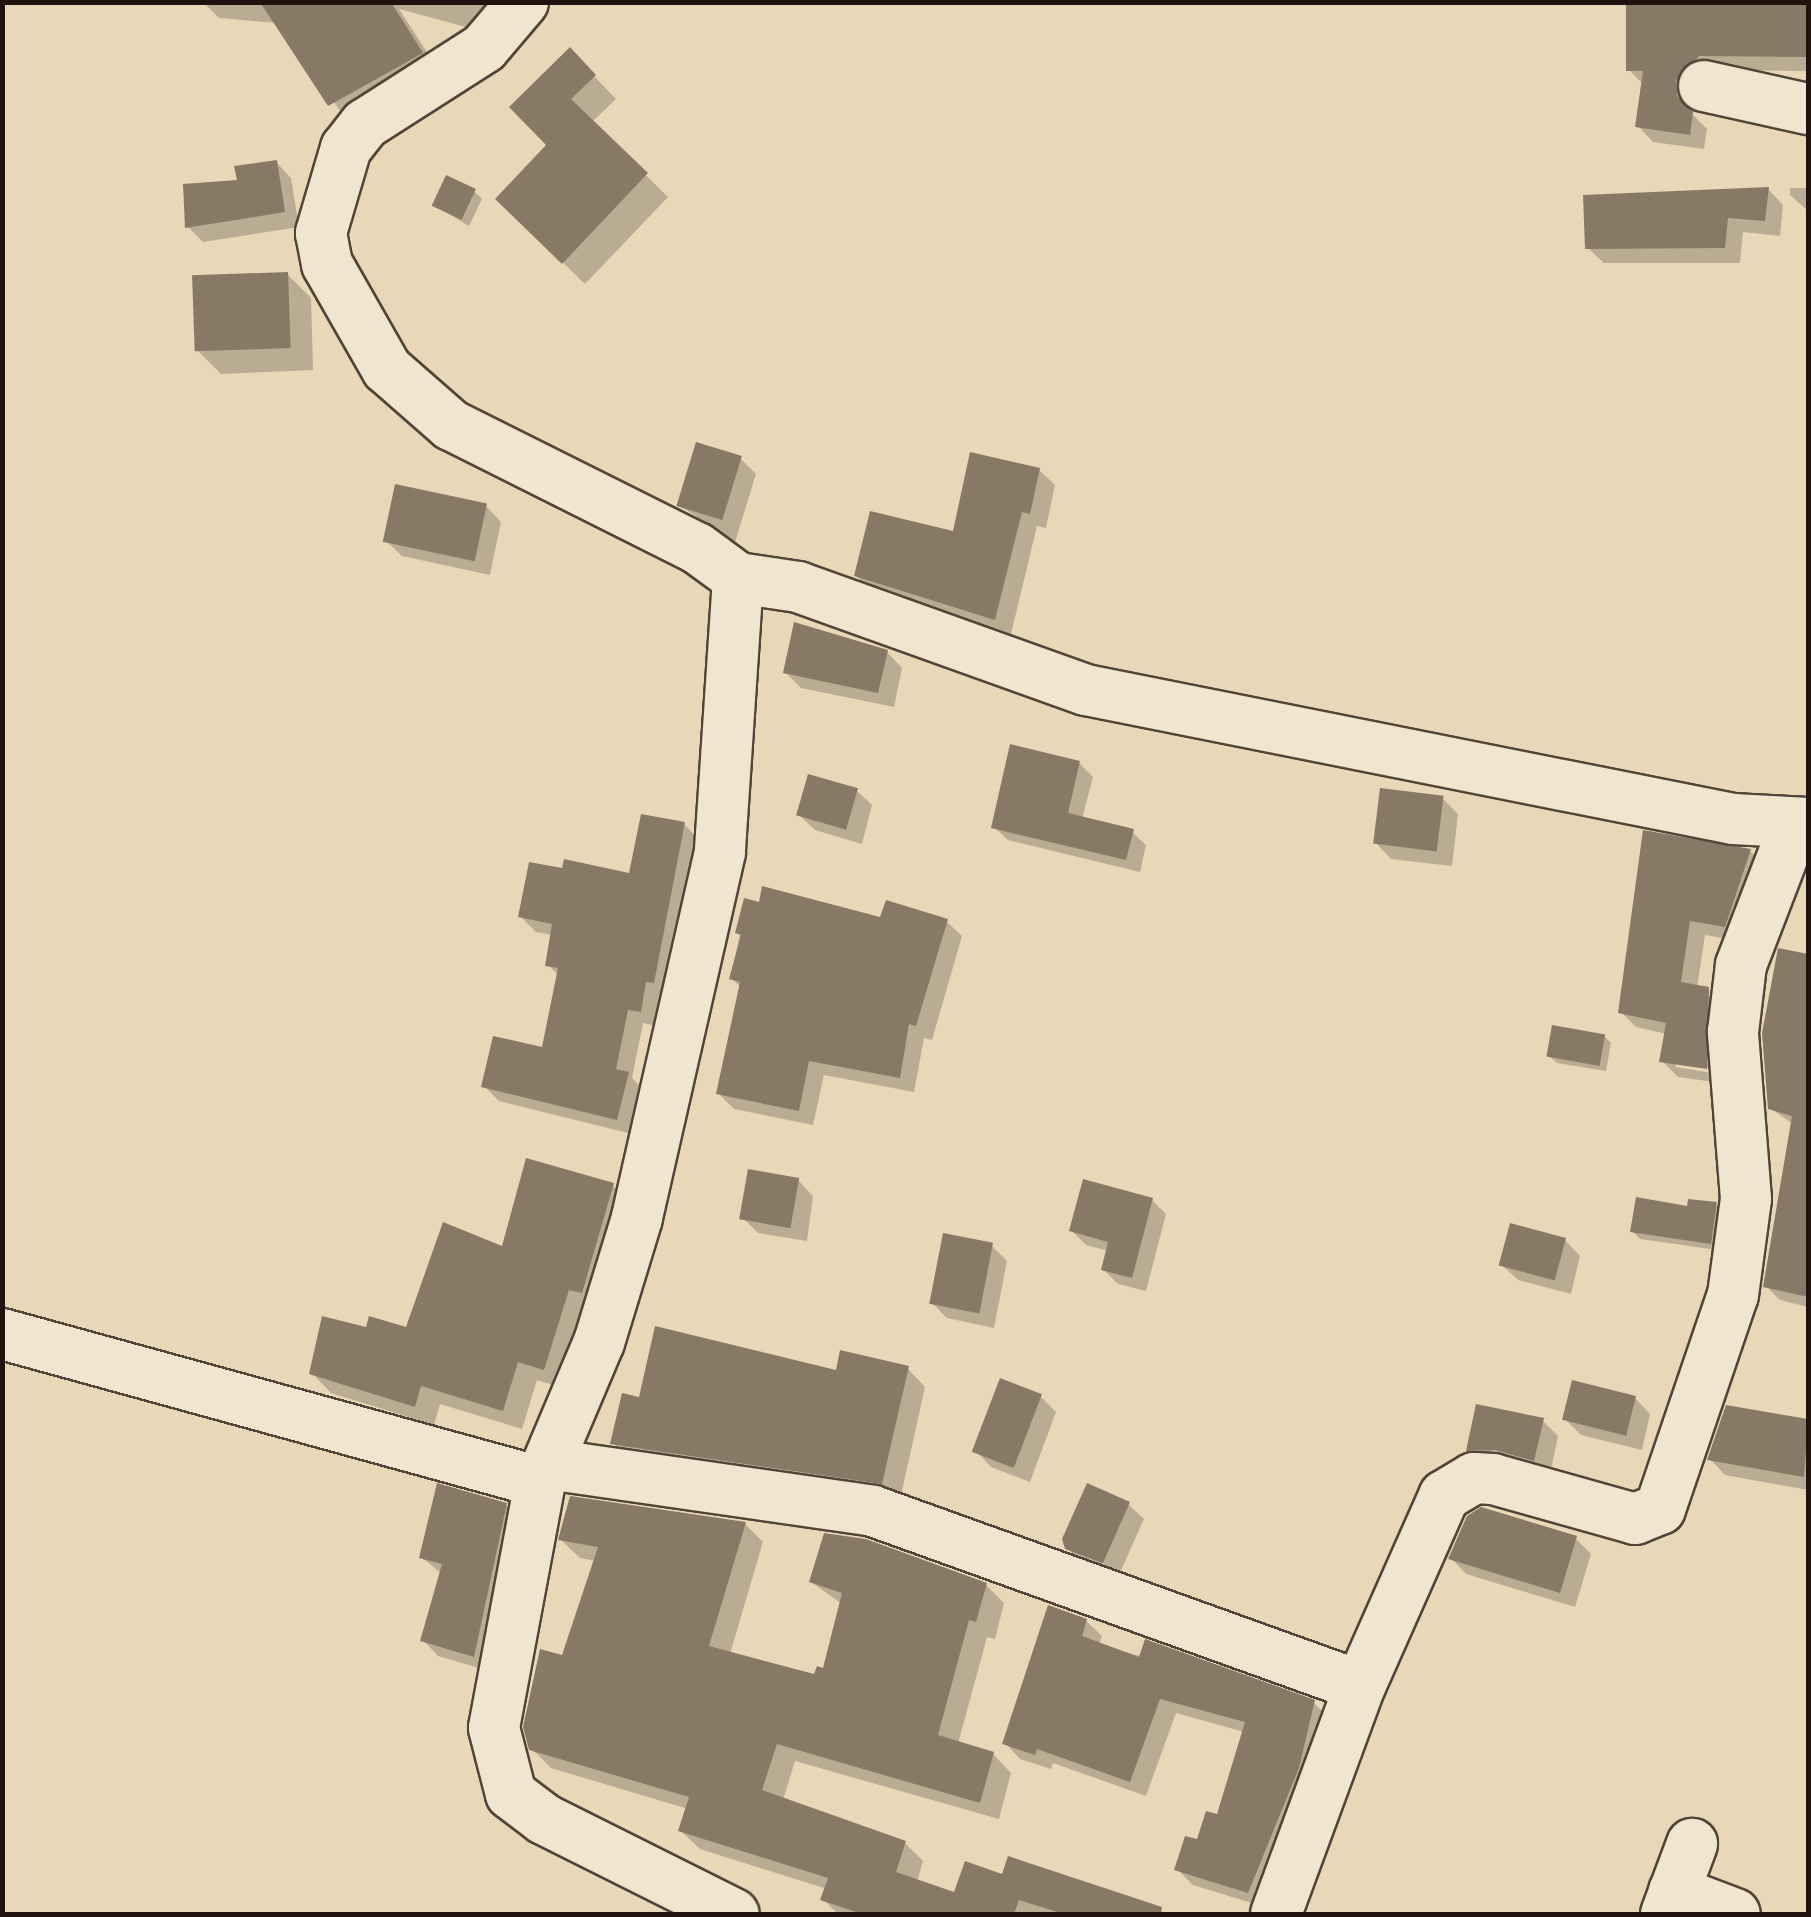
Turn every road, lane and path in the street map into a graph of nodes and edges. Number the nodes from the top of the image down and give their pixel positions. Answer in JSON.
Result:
{"nodes":[{"id":1,"x":522,"y":2,"type":"edge"},
{"id":2,"x":1704,"y":86,"type":"dead end"},
{"id":3,"x":1808,"y":109,"type":"edge"},
{"id":4,"x":738,"y":578,"type":"junction"},
{"id":5,"x":1801,"y":825,"type":"edge"},
{"id":6,"x":2,"y":1334,"type":"edge"},
{"id":7,"x":544,"y":1474,"type":"junction"},
{"id":8,"x":1360,"y":1686,"type":"junction"},
{"id":9,"x":1692,"y":1844,"type":"dead end"},
{"id":10,"x":1670,"y":1903,"type":"edge"},
{"id":11,"x":734,"y":1914,"type":"edge"},
{"id":12,"x":1276,"y":1914,"type":"edge"},
{"id":13,"x":1735,"y":1914,"type":"edge"}],
"edges":[{"from":1,"to":4,"type":"street"},
{"from":2,"to":3,"type":"street"},
{"from":4,"to":5,"type":"street"},
{"from":4,"to":7,"type":"street"},
{"from":5,"to":8,"type":"street"},
{"from":6,"to":7,"type":"street"},
{"from":7,"to":8,"type":"street"},
{"from":7,"to":11,"type":"street"},
{"from":8,"to":12,"type":"street"},
{"from":9,"to":10,"type":"street"},
{"from":10,"to":13,"type":"street"}]}
